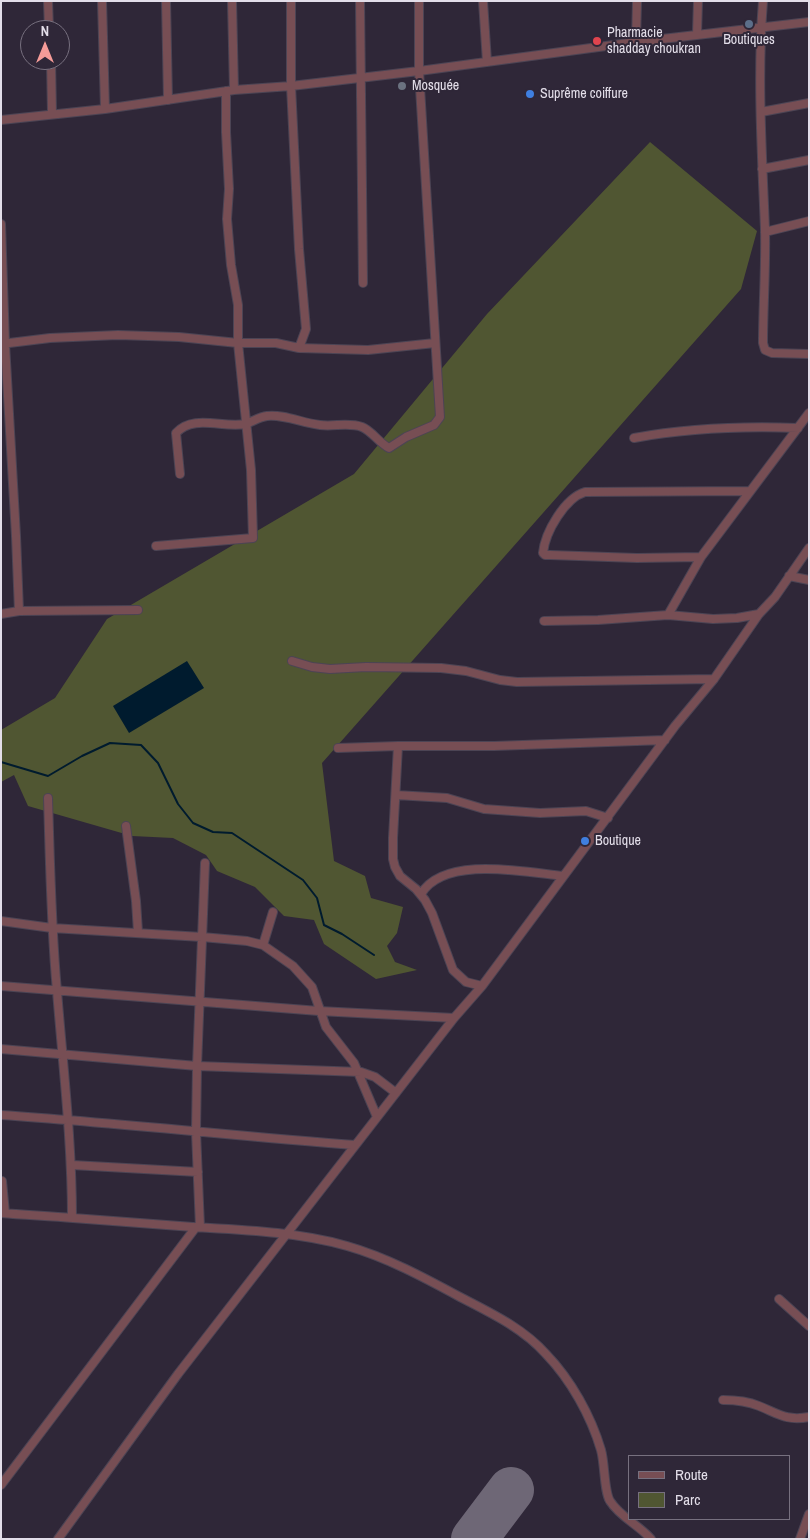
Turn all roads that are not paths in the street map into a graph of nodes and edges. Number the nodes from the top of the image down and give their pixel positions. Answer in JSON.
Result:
{"nodes":[{"id":1,"x":48,"y":1,"type":"edge"},
{"id":2,"x":102,"y":1,"type":"edge"},
{"id":3,"x":166,"y":1,"type":"edge"},
{"id":4,"x":232,"y":1,"type":"edge"},
{"id":5,"x":291,"y":1,"type":"edge"},
{"id":6,"x":360,"y":1,"type":"edge"},
{"id":7,"x":419,"y":1,"type":"edge"},
{"id":8,"x":483,"y":1,"type":"edge"},
{"id":9,"x":637,"y":1,"type":"edge"},
{"id":10,"x":698,"y":1,"type":"edge"},
{"id":11,"x":764,"y":1,"type":"edge"},
{"id":12,"x":49,"y":20,"type":"edge"},
{"id":13,"x":809,"y":22,"type":"edge"},
{"id":14,"x":761,"y":28,"type":"junction"},
{"id":15,"x":697,"y":34,"type":"junction"},
{"id":16,"x":636,"y":42,"type":"junction"},
{"id":17,"x":487,"y":62,"type":"junction"},
{"id":18,"x":50,"y":70,"type":"edge"},
{"id":19,"x":419,"y":71,"type":"junction"},
{"id":20,"x":360,"y":77,"type":"junction"},
{"id":21,"x":291,"y":86,"type":"junction"},
{"id":22,"x":230,"y":91,"type":"junction"},
{"id":23,"x":168,"y":100,"type":"junction"},
{"id":24,"x":809,"y":103,"type":"edge"},
{"id":25,"x":105,"y":109,"type":"junction"},
{"id":26,"x":762,"y":112,"type":"junction"},
{"id":27,"x":52,"y":114,"type":"junction"},
{"id":28,"x":1,"y":120,"type":"edge"},
{"id":29,"x":809,"y":160,"type":"edge"},
{"id":30,"x":762,"y":169,"type":"junction"},
{"id":31,"x":809,"y":221,"type":"edge"},
{"id":32,"x":1,"y":224,"type":"edge"},
{"id":33,"x":765,"y":232,"type":"junction"},
{"id":34,"x":364,"y":282,"type":"dead end"},
{"id":35,"x":238,"y":343,"type":"junction"},
{"id":36,"x":435,"y":343,"type":"junction"},
{"id":37,"x":3,"y":344,"type":"edge"},
{"id":38,"x":299,"y":348,"type":"junction"},
{"id":39,"x":809,"y":354,"type":"edge"},
{"id":40,"x":809,"y":413,"type":"edge"},
{"id":41,"x":246,"y":424,"type":"junction"},
{"id":42,"x":798,"y":428,"type":"junction"},
{"id":43,"x":634,"y":438,"type":"dead end"},
{"id":44,"x":180,"y":474,"type":"dead end"},
{"id":45,"x":750,"y":491,"type":"junction"},
{"id":46,"x":156,"y":546,"type":"dead end"},
{"id":47,"x":809,"y":548,"type":"edge"},
{"id":48,"x":701,"y":556,"type":"junction"},
{"id":49,"x":789,"y":576,"type":"junction"},
{"id":50,"x":809,"y":580,"type":"edge"},
{"id":51,"x":138,"y":610,"type":"dead end"},
{"id":52,"x":19,"y":611,"type":"junction"},
{"id":53,"x":1,"y":614,"type":"edge"},
{"id":54,"x":759,"y":614,"type":"junction"},
{"id":55,"x":668,"y":615,"type":"junction"},
{"id":56,"x":544,"y":621,"type":"dead end"},
{"id":57,"x":292,"y":661,"type":"dead end"},
{"id":58,"x":714,"y":679,"type":"junction"},
{"id":59,"x":665,"y":740,"type":"junction"},
{"id":60,"x":398,"y":746,"type":"junction"},
{"id":61,"x":338,"y":748,"type":"dead end"},
{"id":62,"x":396,"y":795,"type":"junction"},
{"id":63,"x":48,"y":798,"type":"dead end"},
{"id":64,"x":608,"y":818,"type":"junction"},
{"id":65,"x":126,"y":826,"type":"dead end"},
{"id":66,"x":205,"y":863,"type":"dead end"},
{"id":67,"x":563,"y":876,"type":"junction"},
{"id":68,"x":421,"y":894,"type":"junction"},
{"id":69,"x":274,"y":912,"type":"dead end"},
{"id":70,"x":1,"y":921,"type":"edge"},
{"id":71,"x":52,"y":928,"type":"junction"},
{"id":72,"x":138,"y":932,"type":"junction"},
{"id":73,"x":202,"y":936,"type":"junction"},
{"id":74,"x":263,"y":945,"type":"junction"},
{"id":75,"x":1,"y":986,"type":"edge"},
{"id":76,"x":482,"y":986,"type":"junction"},
{"id":77,"x":57,"y":991,"type":"junction"},
{"id":78,"x":199,"y":1002,"type":"junction"},
{"id":79,"x":319,"y":1011,"type":"junction"},
{"id":80,"x":454,"y":1018,"type":"junction"},
{"id":81,"x":1,"y":1049,"type":"edge"},
{"id":82,"x":63,"y":1054,"type":"junction"},
{"id":83,"x":197,"y":1066,"type":"junction"},
{"id":84,"x":357,"y":1072,"type":"junction"},
{"id":85,"x":396,"y":1093,"type":"junction"},
{"id":86,"x":1,"y":1115,"type":"edge"},
{"id":87,"x":376,"y":1117,"type":"junction"},
{"id":88,"x":67,"y":1119,"type":"junction"},
{"id":89,"x":196,"y":1132,"type":"junction"},
{"id":90,"x":355,"y":1146,"type":"junction"},
{"id":91,"x":72,"y":1165,"type":"junction"},
{"id":92,"x":198,"y":1172,"type":"junction"},
{"id":93,"x":2,"y":1181,"type":"edge"},
{"id":94,"x":3,"y":1213,"type":"edge"},
{"id":95,"x":72,"y":1218,"type":"junction"},
{"id":96,"x":198,"y":1227,"type":"junction"},
{"id":97,"x":285,"y":1235,"type":"junction"},
{"id":98,"x":779,"y":1299,"type":"dead end"},
{"id":99,"x":809,"y":1326,"type":"edge"},
{"id":100,"x":723,"y":1400,"type":"dead end"},
{"id":101,"x":809,"y":1417,"type":"edge"},
{"id":102,"x":1,"y":1485,"type":"edge"},
{"id":103,"x":809,"y":1514,"type":"edge"},
{"id":104,"x":628,"y":1519,"type":"edge"},
{"id":105,"x":629,"y":1520,"type":"edge"},
{"id":106,"x":58,"y":1539,"type":"edge"},
{"id":107,"x":651,"y":1539,"type":"edge"},
{"id":108,"x":800,"y":1539,"type":"edge"}],
"edges":[{"from":1,"to":12,"type":"street"},
{"from":2,"to":25,"type":"street"},
{"from":3,"to":23,"type":"street"},
{"from":4,"to":22,"type":"street"},
{"from":5,"to":21,"type":"street"},
{"from":6,"to":20,"type":"street"},
{"from":7,"to":19,"type":"street"},
{"from":8,"to":17,"type":"street"},
{"from":9,"to":16,"type":"street"},
{"from":10,"to":15,"type":"street"},
{"from":11,"to":14,"type":"street"},
{"from":13,"to":14,"type":"street"},
{"from":14,"to":15,"type":"street"},
{"from":14,"to":26,"type":"street"},
{"from":15,"to":16,"type":"street"},
{"from":16,"to":17,"type":"street"},
{"from":17,"to":19,"type":"street"},
{"from":18,"to":27,"type":"street"},
{"from":19,"to":20,"type":"street"},
{"from":19,"to":36,"type":"street"},
{"from":20,"to":21,"type":"street"},
{"from":20,"to":34,"type":"street"},
{"from":21,"to":22,"type":"street"},
{"from":21,"to":38,"type":"street"},
{"from":22,"to":23,"type":"street"},
{"from":22,"to":35,"type":"street"},
{"from":23,"to":25,"type":"street"},
{"from":24,"to":26,"type":"street"},
{"from":25,"to":27,"type":"street"},
{"from":26,"to":30,"type":"street"},
{"from":27,"to":28,"type":"street"},
{"from":29,"to":30,"type":"street"},
{"from":30,"to":33,"type":"street"},
{"from":31,"to":33,"type":"street"},
{"from":32,"to":37,"type":"street"},
{"from":33,"to":39,"type":"street"},
{"from":35,"to":37,"type":"street"},
{"from":35,"to":38,"type":"street"},
{"from":35,"to":41,"type":"street"},
{"from":36,"to":38,"type":"street"},
{"from":36,"to":41,"type":"street"},
{"from":37,"to":52,"type":"street"},
{"from":40,"to":42,"type":"street"},
{"from":41,"to":44,"type":"street"},
{"from":41,"to":46,"type":"street"},
{"from":42,"to":43,"type":"street"},
{"from":42,"to":45,"type":"street"},
{"from":45,"to":48,"type":"street"},
{"from":45,"to":48,"type":"street"},
{"from":47,"to":49,"type":"street"},
{"from":48,"to":55,"type":"street"},
{"from":49,"to":50,"type":"street"},
{"from":49,"to":54,"type":"street"},
{"from":51,"to":52,"type":"street"},
{"from":52,"to":53,"type":"street"},
{"from":54,"to":55,"type":"street"},
{"from":54,"to":58,"type":"street"},
{"from":55,"to":56,"type":"street"},
{"from":57,"to":58,"type":"street"},
{"from":58,"to":59,"type":"street"},
{"from":59,"to":60,"type":"street"},
{"from":59,"to":64,"type":"street"},
{"from":60,"to":61,"type":"street"},
{"from":60,"to":62,"type":"street"},
{"from":62,"to":64,"type":"street"},
{"from":62,"to":68,"type":"street"},
{"from":63,"to":71,"type":"street"},
{"from":64,"to":67,"type":"street"},
{"from":65,"to":72,"type":"street"},
{"from":66,"to":73,"type":"street"},
{"from":67,"to":68,"type":"street"},
{"from":67,"to":76,"type":"street"},
{"from":68,"to":76,"type":"street"},
{"from":69,"to":74,"type":"street"},
{"from":70,"to":71,"type":"street"},
{"from":71,"to":72,"type":"street"},
{"from":71,"to":77,"type":"street"},
{"from":72,"to":73,"type":"street"},
{"from":73,"to":74,"type":"street"},
{"from":73,"to":78,"type":"street"},
{"from":74,"to":79,"type":"street"},
{"from":75,"to":77,"type":"street"},
{"from":76,"to":80,"type":"street"},
{"from":77,"to":78,"type":"street"},
{"from":77,"to":82,"type":"street"},
{"from":78,"to":79,"type":"street"},
{"from":78,"to":83,"type":"street"},
{"from":79,"to":80,"type":"street"},
{"from":79,"to":84,"type":"street"},
{"from":80,"to":85,"type":"street"},
{"from":81,"to":82,"type":"street"},
{"from":82,"to":83,"type":"street"},
{"from":82,"to":88,"type":"street"},
{"from":83,"to":84,"type":"street"},
{"from":83,"to":89,"type":"street"},
{"from":84,"to":85,"type":"street"},
{"from":84,"to":87,"type":"street"},
{"from":85,"to":87,"type":"street"},
{"from":86,"to":88,"type":"street"},
{"from":87,"to":90,"type":"street"},
{"from":88,"to":89,"type":"street"},
{"from":88,"to":91,"type":"street"},
{"from":89,"to":90,"type":"street"},
{"from":89,"to":92,"type":"street"},
{"from":90,"to":97,"type":"street"},
{"from":91,"to":92,"type":"street"},
{"from":91,"to":95,"type":"street"},
{"from":92,"to":96,"type":"street"},
{"from":93,"to":94,"type":"street"},
{"from":94,"to":95,"type":"street"},
{"from":95,"to":96,"type":"street"},
{"from":96,"to":97,"type":"street"},
{"from":96,"to":102,"type":"street"},
{"from":97,"to":104,"type":"street"},
{"from":97,"to":106,"type":"street"},
{"from":98,"to":99,"type":"street"},
{"from":100,"to":101,"type":"street"},
{"from":103,"to":108,"type":"street"},
{"from":105,"to":107,"type":"street"}]}
